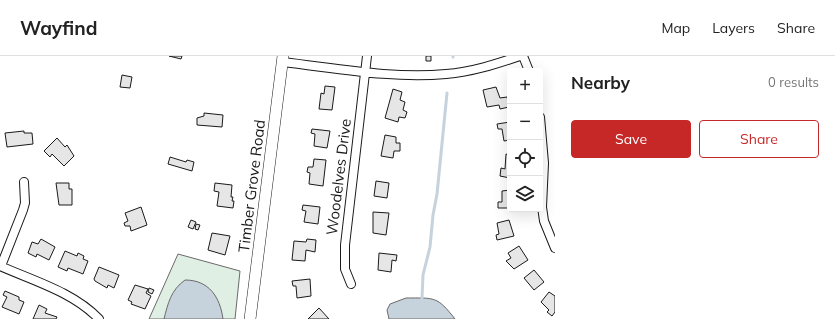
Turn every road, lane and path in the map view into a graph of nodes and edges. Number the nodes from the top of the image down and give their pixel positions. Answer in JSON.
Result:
{"nodes":[{"id":1,"x":367,"y":56,"type":"edge"},
{"id":2,"x":522,"y":56,"type":"edge"},
{"id":3,"x":282,"y":59,"type":"edge"},
{"id":4,"x":528,"y":68,"type":"edge"},
{"id":5,"x":365,"y":72,"type":"junction"},
{"id":6,"x":542,"y":140,"type":"edge"},
{"id":7,"x":24,"y":182,"type":"dead end"},
{"id":8,"x":555,"y":248,"type":"edge"},
{"id":9,"x":0,"y":266,"type":"edge"},
{"id":10,"x":351,"y":284,"type":"dead end"},
{"id":11,"x":99,"y":319,"type":"edge"},
{"id":12,"x":250,"y":319,"type":"edge"}],
"edges":[{"from":1,"to":5,"type":"street","name":"Woodelves Drive"},
{"from":2,"to":4,"type":"street"},
{"from":2,"to":5,"type":"street"},
{"from":3,"to":5,"type":"street"},
{"from":3,"to":12,"type":"street","name":"Timber Grove Road"},
{"from":5,"to":10,"type":"street","name":"Woodelves Drive"},
{"from":6,"to":8,"type":"street"},
{"from":7,"to":9,"type":"street"},
{"from":9,"to":11,"type":"street"}]}
